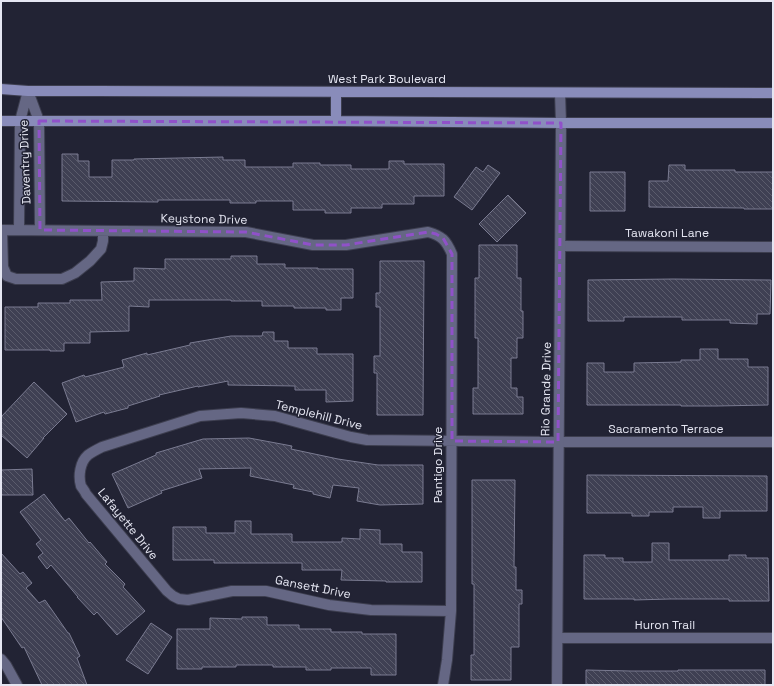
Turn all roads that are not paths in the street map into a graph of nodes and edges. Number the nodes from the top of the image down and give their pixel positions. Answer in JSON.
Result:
{"nodes":[{"id":1,"x":1,"y":90,"type":"edge"},
{"id":2,"x":28,"y":91,"type":"junction"},
{"id":3,"x":336,"y":92,"type":"junction"},
{"id":4,"x":560,"y":93,"type":"junction"},
{"id":5,"x":773,"y":94,"type":"edge"},
{"id":6,"x":1,"y":121,"type":"edge"},
{"id":7,"x":20,"y":121,"type":"junction"},
{"id":8,"x":39,"y":121,"type":"junction"},
{"id":9,"x":336,"y":121,"type":"junction"},
{"id":10,"x":561,"y":123,"type":"junction"},
{"id":11,"x":773,"y":123,"type":"edge"},
{"id":12,"x":2,"y":230,"type":"edge"},
{"id":13,"x":19,"y":230,"type":"junction"},
{"id":14,"x":40,"y":230,"type":"junction"},
{"id":15,"x":104,"y":231,"type":"junction"},
{"id":16,"x":449,"y":245,"type":"joint"},
{"id":17,"x":560,"y":246,"type":"junction"},
{"id":18,"x":773,"y":247,"type":"edge"},
{"id":19,"x":452,"y":441,"type":"junction"},
{"id":20,"x":558,"y":442,"type":"junction"},
{"id":21,"x":773,"y":442,"type":"edge"},
{"id":22,"x":84,"y":462,"type":"joint"},
{"id":23,"x":173,"y":596,"type":"joint"},
{"id":24,"x":450,"y":611,"type":"junction"},
{"id":25,"x":558,"y":638,"type":"junction"},
{"id":26,"x":773,"y":638,"type":"edge"},
{"id":27,"x":1,"y":660,"type":"edge"},
{"id":28,"x":17,"y":685,"type":"edge"},
{"id":29,"x":443,"y":685,"type":"edge"},
{"id":30,"x":557,"y":685,"type":"edge"}],
"edges":[{"from":1,"to":2,"type":"main road","name":"West Park Boulevard"},
{"from":2,"to":3,"type":"main road","name":"West Park Boulevard"},
{"from":2,"to":7,"type":"street","name":"Daventry Drive"},
{"from":2,"to":8,"type":"street","name":"Daventry Drive"},
{"from":3,"to":4,"type":"main road","name":"West Park Boulevard"},
{"from":3,"to":9,"type":"main road"},
{"from":4,"to":5,"type":"main road","name":"West Park Boulevard"},
{"from":4,"to":10,"type":"street","name":"Rio Grande Drive"},
{"from":6,"to":7,"type":"main road"},
{"from":7,"to":8,"type":"main road"},
{"from":7,"to":13,"type":"street","name":"Daventry Drive"},
{"from":8,"to":9,"type":"main road"},
{"from":8,"to":14,"type":"street","name":"Daventry Drive"},
{"from":9,"to":10,"type":"main road"},
{"from":10,"to":11,"type":"main road"},
{"from":10,"to":17,"type":"street","name":"Rio Grande Drive"},
{"from":12,"to":13,"type":"street","name":"Keystone Drive"},
{"from":12,"to":15,"type":"street"},
{"from":13,"to":14,"type":"street","name":"Keystone Drive"},
{"from":14,"to":15,"type":"street","name":"Keystone Drive"},
{"from":15,"to":16,"type":"street","name":"Keystone Drive"},
{"from":16,"to":19,"type":"street","name":"Pantigo Drive"},
{"from":17,"to":18,"type":"street","name":"Tawakoni Lane"},
{"from":17,"to":20,"type":"street","name":"Rio Grande Drive"},
{"from":19,"to":20,"type":"street","name":"Templehill Drive"},
{"from":19,"to":22,"type":"street","name":"Templehill Drive"},
{"from":19,"to":24,"type":"street","name":"Pantigo Drive"},
{"from":20,"to":21,"type":"street","name":"Sacramento Terrace"},
{"from":20,"to":25,"type":"street","name":"Rio Grande Drive"},
{"from":22,"to":23,"type":"street","name":"Lafayette Drive"},
{"from":23,"to":24,"type":"street","name":"Gansett Drive"},
{"from":24,"to":29,"type":"street","name":"Pantigo Drive"},
{"from":25,"to":26,"type":"street","name":"Huron Trail"},
{"from":25,"to":30,"type":"street","name":"Rio Grande Drive"},
{"from":27,"to":28,"type":"street"}]}
